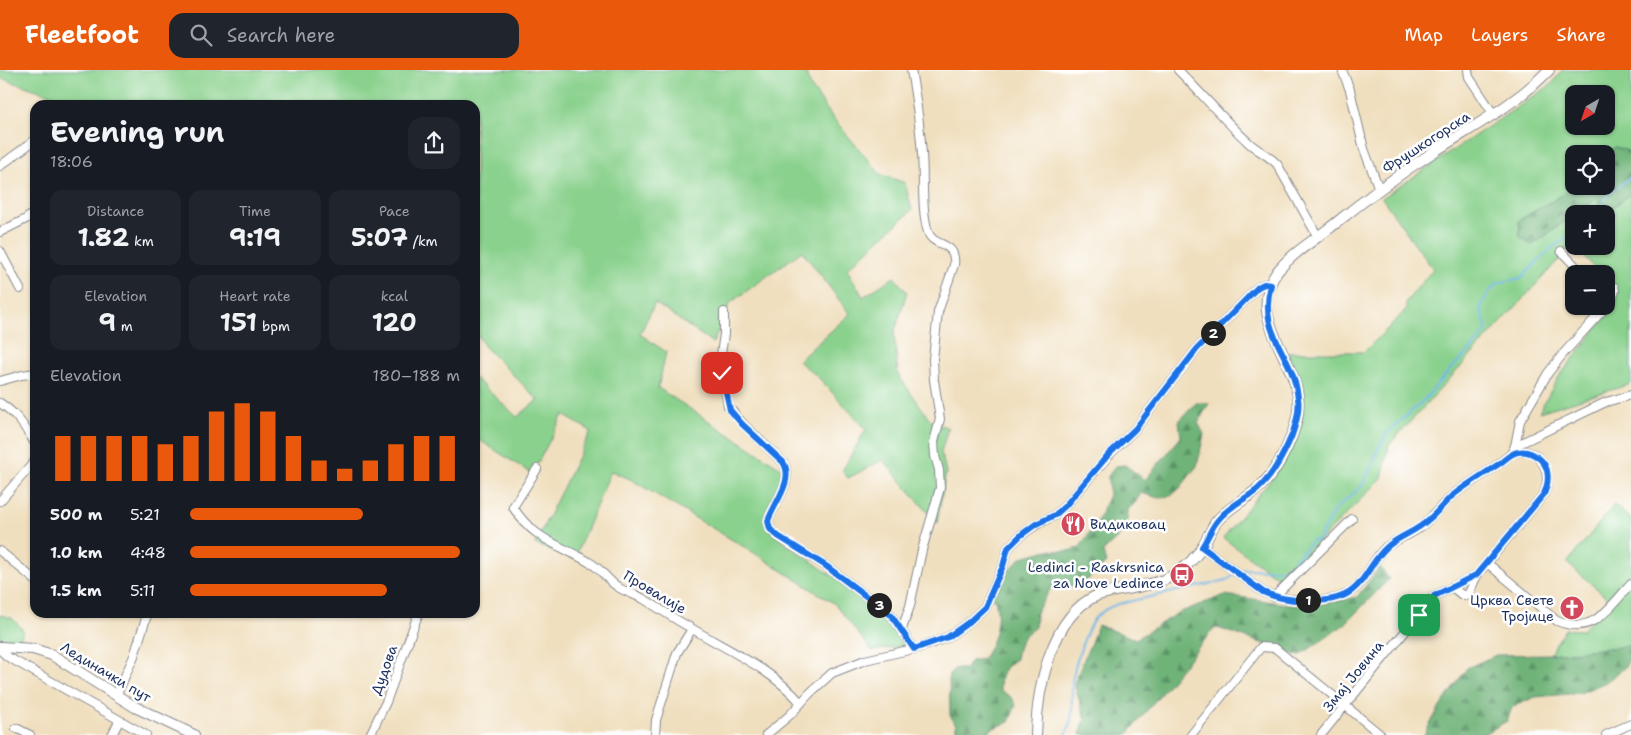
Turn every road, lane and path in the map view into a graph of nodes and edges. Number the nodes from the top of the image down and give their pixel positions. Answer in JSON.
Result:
{"nodes":[{"id":1,"x":911,"y":70,"type":"edge"},
{"id":2,"x":1178,"y":70,"type":"edge"},
{"id":3,"x":1342,"y":70,"type":"edge"},
{"id":4,"x":1468,"y":70,"type":"edge"},
{"id":5,"x":1549,"y":70,"type":"edge"},
{"id":6,"x":1494,"y":115,"type":"junction"},
{"id":7,"x":30,"y":144,"type":"edge"},
{"id":8,"x":0,"y":166,"type":"edge"},
{"id":9,"x":1379,"y":190,"type":"junction"},
{"id":10,"x":30,"y":216,"type":"edge"},
{"id":11,"x":0,"y":232,"type":"edge"},
{"id":12,"x":1318,"y":237,"type":"junction"},
{"id":13,"x":1561,"y":250,"type":"dead end"},
{"id":14,"x":0,"y":251,"type":"edge"},
{"id":15,"x":1575,"y":265,"type":"edge"},
{"id":16,"x":1271,"y":285,"type":"junction"},
{"id":17,"x":20,"y":289,"type":"dead end"},
{"id":18,"x":724,"y":312,"type":"dead end"},
{"id":19,"x":1596,"y":315,"type":"edge"},
{"id":20,"x":30,"y":374,"type":"edge"},
{"id":21,"x":0,"y":381,"type":"edge"},
{"id":22,"x":1631,"y":396,"type":"edge"},
{"id":23,"x":0,"y":403,"type":"edge"},
{"id":24,"x":30,"y":435,"type":"edge"},
{"id":25,"x":1515,"y":446,"type":"junction"},
{"id":26,"x":1511,"y":454,"type":"junction"},
{"id":27,"x":30,"y":467,"type":"edge"},
{"id":28,"x":537,"y":470,"type":"dead end"},
{"id":29,"x":0,"y":501,"type":"edge"},
{"id":30,"x":1352,"y":519,"type":"dead end"},
{"id":31,"x":1202,"y":547,"type":"junction"},
{"id":32,"x":0,"y":552,"type":"edge"},
{"id":33,"x":1486,"y":563,"type":"junction"},
{"id":34,"x":1476,"y":575,"type":"junction"},
{"id":35,"x":30,"y":576,"type":"edge"},
{"id":36,"x":1631,"y":584,"type":"edge"},
{"id":37,"x":1452,"y":587,"type":"junction"},
{"id":38,"x":1274,"y":597,"type":"junction"},
{"id":39,"x":146,"y":618,"type":"edge"},
{"id":40,"x":417,"y":618,"type":"edge"},
{"id":41,"x":692,"y":629,"type":"junction"},
{"id":42,"x":902,"y":629,"type":"junction"},
{"id":43,"x":0,"y":649,"type":"edge"},
{"id":44,"x":914,"y":649,"type":"junction"},
{"id":45,"x":116,"y":696,"type":"junction"},
{"id":46,"x":800,"y":704,"type":"junction"},
{"id":47,"x":1345,"y":706,"type":"junction"},
{"id":48,"x":119,"y":721,"type":"junction"},
{"id":49,"x":1631,"y":724,"type":"edge"},
{"id":50,"x":16,"y":728,"type":"dead end"},
{"id":51,"x":30,"y":735,"type":"edge"},
{"id":52,"x":112,"y":735,"type":"edge"},
{"id":53,"x":146,"y":735,"type":"edge"},
{"id":54,"x":194,"y":735,"type":"edge"},
{"id":55,"x":370,"y":735,"type":"edge"},
{"id":56,"x":655,"y":735,"type":"edge"},
{"id":57,"x":766,"y":735,"type":"edge"},
{"id":58,"x":1036,"y":735,"type":"edge"},
{"id":59,"x":1190,"y":735,"type":"edge"},
{"id":60,"x":1321,"y":735,"type":"edge"},
{"id":61,"x":1381,"y":735,"type":"edge"},
{"id":62,"x":1606,"y":735,"type":"edge"}],
"edges":[{"from":1,"to":42,"type":"street"},
{"from":2,"to":12,"type":"street"},
{"from":3,"to":9,"type":"street"},
{"from":4,"to":6,"type":"street"},
{"from":5,"to":6,"type":"street","name":"Фрушкогорска"},
{"from":6,"to":9,"type":"street","name":"Фрушкогорска"},
{"from":7,"to":8,"type":"street"},
{"from":9,"to":12,"type":"street","name":"Фрушкогорска"},
{"from":10,"to":11,"type":"street"},
{"from":12,"to":16,"type":"street","name":"Фрушкогорска"},
{"from":13,"to":15,"type":"street"},
{"from":14,"to":17,"type":"street"},
{"from":16,"to":31,"type":"street","name":"Фрушкогорска"},
{"from":16,"to":44,"type":"street"},
{"from":18,"to":42,"type":"street"},
{"from":19,"to":25,"type":"street"},
{"from":20,"to":21,"type":"street"},
{"from":22,"to":25,"type":"street"},
{"from":23,"to":24,"type":"street"},
{"from":25,"to":26,"type":"street"},
{"from":26,"to":33,"type":"street","name":"Змај Јовина"},
{"from":26,"to":38,"type":"street"},
{"from":27,"to":29,"type":"street"},
{"from":28,"to":41,"type":"street","name":"Провалије"},
{"from":30,"to":38,"type":"street"},
{"from":31,"to":38,"type":"street"},
{"from":31,"to":58,"type":"street","name":"Фрушкогорска"},
{"from":32,"to":35,"type":"street"},
{"from":33,"to":34,"type":"street","name":"Змај Јовина"},
{"from":33,"to":36,"type":"street"},
{"from":34,"to":37,"type":"street","name":"Змај Јовина"},
{"from":34,"to":37,"type":"street"},
{"from":37,"to":47,"type":"street","name":"Змај Јовина"},
{"from":39,"to":45,"type":"street"},
{"from":40,"to":55,"type":"street","name":"Дудова"},
{"from":41,"to":46,"type":"street","name":"Провалије"},
{"from":41,"to":56,"type":"street"},
{"from":42,"to":44,"type":"street"},
{"from":43,"to":45,"type":"street","name":"Лединачки пут"},
{"from":43,"to":48,"type":"street"},
{"from":44,"to":46,"type":"street"},
{"from":45,"to":54,"type":"street","name":"Лединачки пут"},
{"from":46,"to":57,"type":"street"},
{"from":47,"to":59,"type":"street"},
{"from":47,"to":60,"type":"street","name":"Змај Јовина"},
{"from":47,"to":61,"type":"street"},
{"from":48,"to":52,"type":"street"},
{"from":48,"to":53,"type":"street"},
{"from":49,"to":62,"type":"street"},
{"from":50,"to":51,"type":"street"}]}
